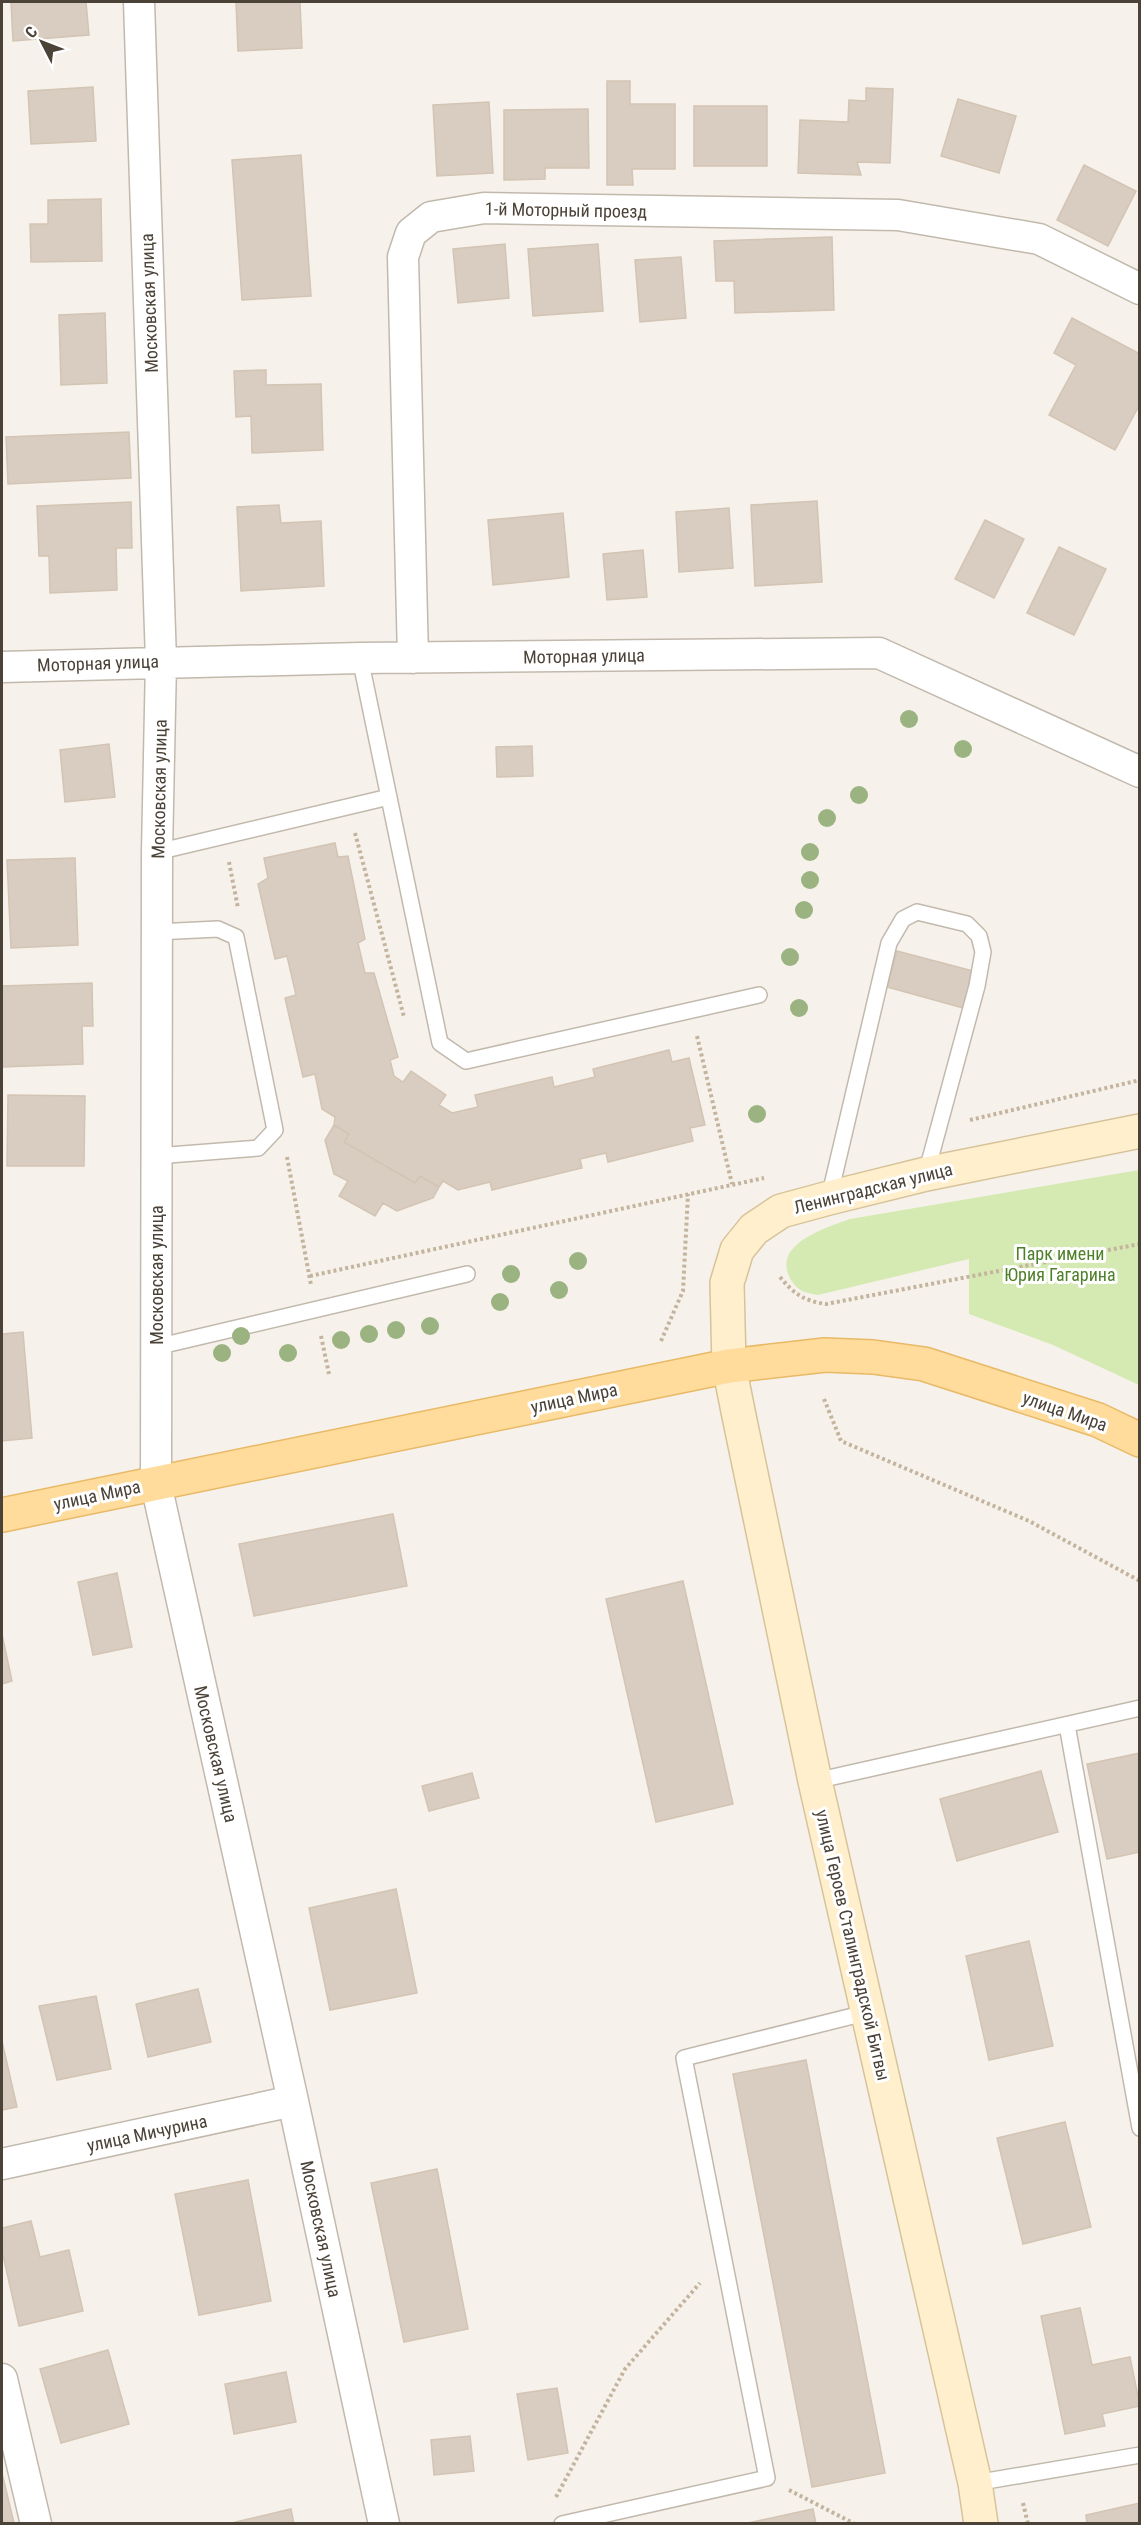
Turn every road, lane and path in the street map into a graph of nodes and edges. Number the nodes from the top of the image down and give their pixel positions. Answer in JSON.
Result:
{"nodes":[{"id":1,"x":139,"y":2,"type":"edge"},
{"id":2,"x":1140,"y":289,"type":"edge"},
{"id":3,"x":360,"y":658,"type":"junction"},
{"id":4,"x":413,"y":658,"type":"junction"},
{"id":5,"x":161,"y":661,"type":"junction"},
{"id":6,"x":2,"y":667,"type":"edge"},
{"id":7,"x":1140,"y":772,"type":"edge"},
{"id":8,"x":389,"y":797,"type":"junction"},
{"id":9,"x":343,"y":834,"type":"dead end"},
{"id":10,"x":157,"y":852,"type":"junction"},
{"id":11,"x":228,"y":857,"type":"dead end"},
{"id":12,"x":239,"y":915,"type":"dead end"},
{"id":13,"x":156,"y":932,"type":"junction"},
{"id":14,"x":759,"y":995,"type":"dead end"},
{"id":15,"x":406,"y":1023,"type":"dead end"},
{"id":16,"x":696,"y":1033,"type":"dead end"},
{"id":17,"x":1140,"y":1080,"type":"edge"},
{"id":18,"x":938,"y":1127,"type":"junction"},
{"id":19,"x":1140,"y":1131,"type":"edge"},
{"id":20,"x":285,"y":1148,"type":"dead end"},
{"id":21,"x":156,"y":1156,"type":"junction"},
{"id":22,"x":926,"y":1174,"type":"junction"},
{"id":23,"x":767,"y":1177,"type":"dead end"},
{"id":24,"x":732,"y":1185,"type":"junction"},
{"id":25,"x":688,"y":1194,"type":"junction"},
{"id":26,"x":829,"y":1198,"type":"junction"},
{"id":27,"x":1140,"y":1244,"type":"edge"},
{"id":28,"x":466,"y":1274,"type":"dead end"},
{"id":29,"x":310,"y":1276,"type":"junction"},
{"id":30,"x":780,"y":1277,"type":"dead end"},
{"id":31,"x":316,"y":1309,"type":"junction"},
{"id":32,"x":661,"y":1341,"type":"dead end"},
{"id":33,"x":156,"y":1347,"type":"junction"},
{"id":34,"x":729,"y":1366,"type":"junction"},
{"id":35,"x":329,"y":1374,"type":"dead end"},
{"id":36,"x":824,"y":1399,"type":"dead end"},
{"id":37,"x":1140,"y":1440,"type":"edge"},
{"id":38,"x":156,"y":1484,"type":"junction"},
{"id":39,"x":2,"y":1515,"type":"edge"},
{"id":40,"x":1140,"y":1581,"type":"edge"},
{"id":41,"x":1140,"y":1708,"type":"edge"},
{"id":42,"x":1067,"y":1725,"type":"junction"},
{"id":43,"x":815,"y":1781,"type":"junction"},
{"id":44,"x":869,"y":2012,"type":"junction"},
{"id":45,"x":293,"y":2101,"type":"junction"},
{"id":46,"x":1140,"y":2128,"type":"edge"},
{"id":47,"x":2,"y":2164,"type":"edge"},
{"id":48,"x":723,"y":2256,"type":"junction"},
{"id":49,"x":2,"y":2379,"type":"edge"},
{"id":50,"x":1140,"y":2455,"type":"edge"},
{"id":51,"x":767,"y":2478,"type":"junction"},
{"id":52,"x":975,"y":2483,"type":"junction"},
{"id":53,"x":552,"y":2503,"type":"dead end"},
{"id":54,"x":36,"y":2523,"type":"edge"},
{"id":55,"x":384,"y":2523,"type":"edge"},
{"id":56,"x":562,"y":2523,"type":"edge"},
{"id":57,"x":855,"y":2523,"type":"edge"},
{"id":58,"x":981,"y":2523,"type":"edge"}],
"edges":[{"from":1,"to":5,"type":"street","name":"Московская улица"},
{"from":2,"to":4,"type":"street","name":"1-й Моторный проезд"},
{"from":3,"to":4,"type":"street","name":"Моторная улица"},
{"from":3,"to":5,"type":"street","name":"Моторная улица"},
{"from":3,"to":8,"type":"lane"},
{"from":4,"to":7,"type":"street","name":"Моторная улица"},
{"from":5,"to":6,"type":"street","name":"Моторная улица"},
{"from":5,"to":10,"type":"street","name":"Московская улица"},
{"from":8,"to":10,"type":"lane"},
{"from":8,"to":14,"type":"lane"},
{"from":9,"to":15,"type":"path"},
{"from":10,"to":13,"type":"street","name":"Московская улица"},
{"from":11,"to":12,"type":"path"},
{"from":13,"to":21,"type":"street","name":"Московская улица"},
{"from":13,"to":21,"type":"lane"},
{"from":16,"to":24,"type":"path"},
{"from":17,"to":18,"type":"path"},
{"from":18,"to":22,"type":"lane"},
{"from":18,"to":26,"type":"lane"},
{"from":19,"to":22,"type":"street","name":"Ленинградская улица"},
{"from":20,"to":29,"type":"path"},
{"from":21,"to":33,"type":"street","name":"Московская улица"},
{"from":22,"to":26,"type":"street","name":"Ленинградская улица"},
{"from":23,"to":24,"type":"path"},
{"from":24,"to":25,"type":"path"},
{"from":25,"to":29,"type":"path"},
{"from":25,"to":32,"type":"path"},
{"from":26,"to":34,"type":"street","name":"Ленинградская улица"},
{"from":27,"to":30,"type":"path"},
{"from":28,"to":31,"type":"lane"},
{"from":29,"to":31,"type":"path"},
{"from":31,"to":33,"type":"lane"},
{"from":31,"to":35,"type":"path"},
{"from":33,"to":38,"type":"street","name":"Московская улица"},
{"from":34,"to":37,"type":"main road","name":"улица Мира"},
{"from":34,"to":38,"type":"main road","name":"улица Мира"},
{"from":34,"to":43,"type":"street","name":"улица Героев Сталинградской Битвы"},
{"from":36,"to":40,"type":"path"},
{"from":38,"to":39,"type":"main road","name":"улица Мира"},
{"from":38,"to":45,"type":"street","name":"Московская улица"},
{"from":41,"to":42,"type":"lane"},
{"from":42,"to":43,"type":"lane"},
{"from":42,"to":46,"type":"lane"},
{"from":43,"to":44,"type":"street","name":"улица Героев Сталинградской Битвы"},
{"from":44,"to":48,"type":"lane"},
{"from":44,"to":52,"type":"street","name":"улица Героев Сталинградской Битвы"},
{"from":45,"to":47,"type":"street","name":"улица Мичурина"},
{"from":45,"to":55,"type":"street","name":"Московская улица"},
{"from":48,"to":51,"type":"lane"},
{"from":48,"to":53,"type":"path"},
{"from":49,"to":54,"type":"street"},
{"from":50,"to":52,"type":"lane"},
{"from":51,"to":56,"type":"lane"},
{"from":51,"to":57,"type":"path"},
{"from":52,"to":58,"type":"street","name":"улица Героев Сталинградской Битвы"}]}
